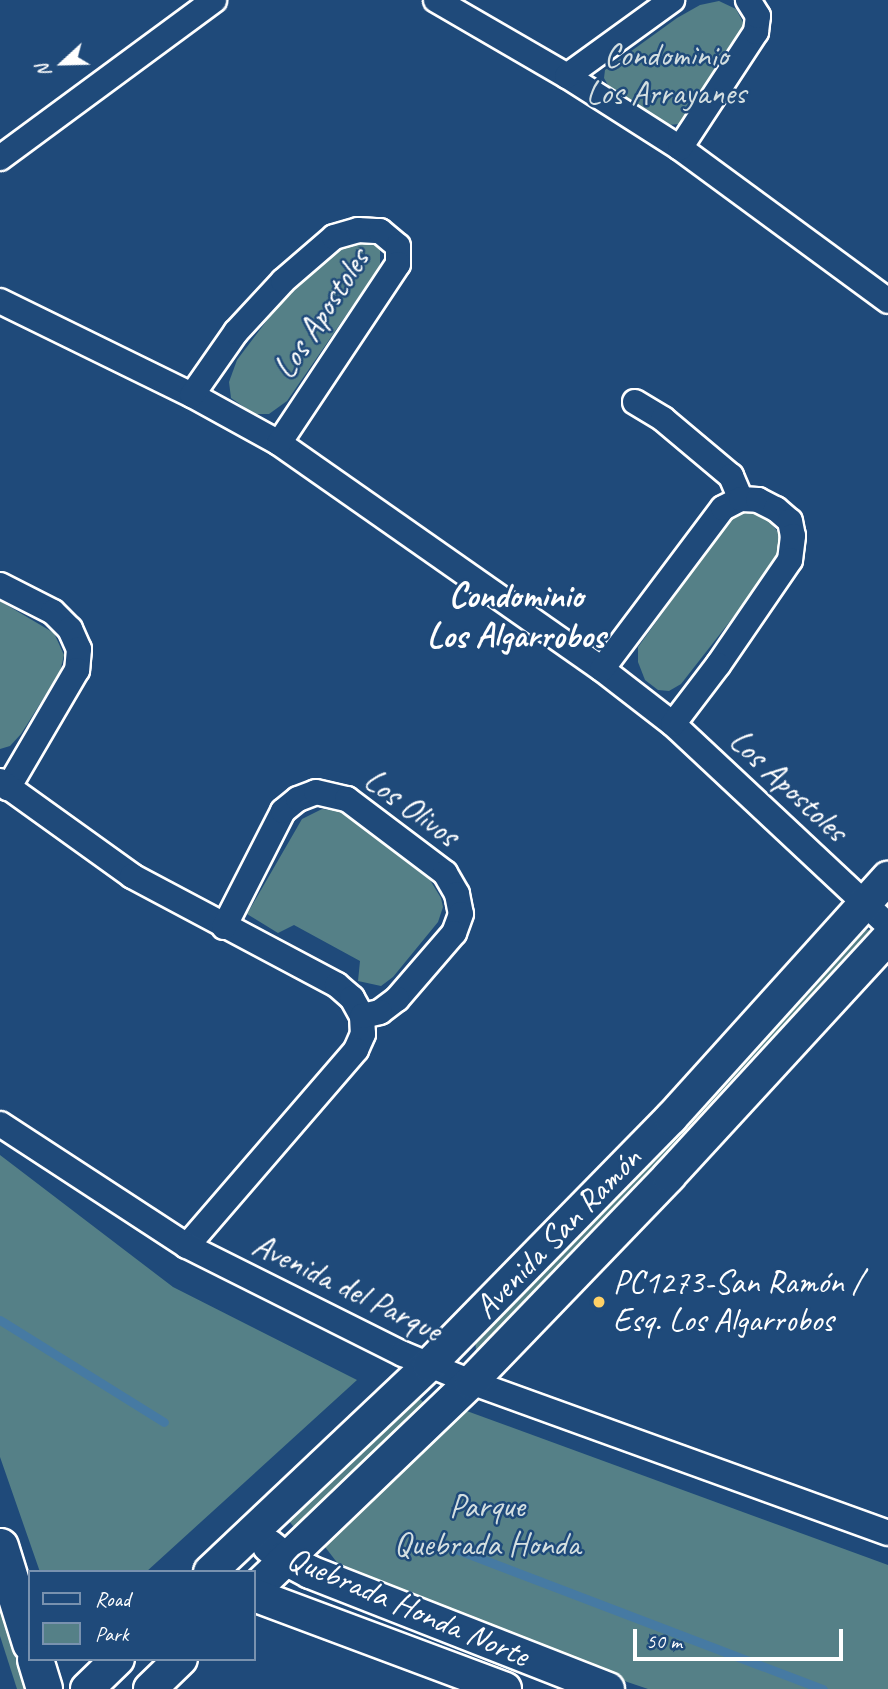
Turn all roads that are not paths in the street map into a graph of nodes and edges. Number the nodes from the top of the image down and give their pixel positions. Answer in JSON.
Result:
{"nodes":[{"id":1,"x":214,"y":0,"type":"edge"},
{"id":2,"x":436,"y":0,"type":"edge"},
{"id":3,"x":672,"y":0,"type":"edge"},
{"id":4,"x":748,"y":0,"type":"edge"},
{"id":5,"x":567,"y":76,"type":"junction"},
{"id":6,"x":680,"y":148,"type":"junction"},
{"id":7,"x":0,"y":158,"type":"edge"},
{"id":8,"x":887,"y":299,"type":"edge"},
{"id":9,"x":0,"y":301,"type":"edge"},
{"id":10,"x":192,"y":395,"type":"junction"},
{"id":11,"x":635,"y":402,"type":"dead end"},
{"id":12,"x":279,"y":443,"type":"junction"},
{"id":13,"x":741,"y":499,"type":"junction"},
{"id":14,"x":0,"y":585,"type":"edge"},
{"id":15,"x":602,"y":669,"type":"junction"},
{"id":16,"x":673,"y":724,"type":"junction"},
{"id":17,"x":4,"y":785,"type":"edge"},
{"id":18,"x":888,"y":878,"type":"edge"},
{"id":19,"x":865,"y":904,"type":"junction"},
{"id":20,"x":888,"y":925,"type":"edge"},
{"id":21,"x":224,"y":926,"type":"junction"},
{"id":22,"x":888,"y":938,"type":"edge"},
{"id":23,"x":362,"y":1016,"type":"junction"},
{"id":24,"x":0,"y":1124,"type":"edge"},
{"id":25,"x":187,"y":1246,"type":"junction"},
{"id":26,"x":429,"y":1365,"type":"junction"},
{"id":27,"x":471,"y":1382,"type":"junction"},
{"id":28,"x":253,"y":1532,"type":"junction"},
{"id":29,"x":888,"y":1533,"type":"edge"},
{"id":30,"x":0,"y":1546,"type":"edge"},
{"id":31,"x":284,"y":1558,"type":"junction"},
{"id":32,"x":220,"y":1569,"type":"edge"},
{"id":33,"x":256,"y":1590,"type":"edge"},
{"id":34,"x":256,"y":1593,"type":"edge"},
{"id":35,"x":28,"y":1637,"type":"edge"},
{"id":36,"x":36,"y":1661,"type":"edge"},
{"id":37,"x":116,"y":1661,"type":"edge"},
{"id":38,"x":179,"y":1661,"type":"edge"},
{"id":39,"x":44,"y":1689,"type":"edge"},
{"id":40,"x":87,"y":1689,"type":"edge"},
{"id":41,"x":150,"y":1689,"type":"edge"},
{"id":42,"x":505,"y":1689,"type":"edge"},
{"id":43,"x":608,"y":1689,"type":"edge"}],
"edges":[{"from":1,"to":7,"type":"street"},
{"from":2,"to":5,"type":"street"},
{"from":3,"to":5,"type":"street"},
{"from":4,"to":6,"type":"street"},
{"from":5,"to":6,"type":"street"},
{"from":6,"to":8,"type":"street"},
{"from":9,"to":10,"type":"street","name":"Los Apostoles"},
{"from":10,"to":12,"type":"street","name":"Los Apostoles"},
{"from":10,"to":12,"type":"street","name":"Los Apostoles"},
{"from":11,"to":13,"type":"street"},
{"from":12,"to":15,"type":"street","name":"Los Apostoles"},
{"from":13,"to":15,"type":"street"},
{"from":13,"to":16,"type":"street"},
{"from":14,"to":17,"type":"street"},
{"from":15,"to":16,"type":"street","name":"Los Apostoles"},
{"from":16,"to":19,"type":"street","name":"Los Apostoles"},
{"from":17,"to":21,"type":"street"},
{"from":18,"to":19,"type":"street","name":"Avenida San Ramón"},
{"from":19,"to":20,"type":"street","name":"Los Apostoles"},
{"from":19,"to":26,"type":"street","name":"Avenida San Ramón"},
{"from":21,"to":23,"type":"street"},
{"from":21,"to":23,"type":"street","name":"Los Olivos"},
{"from":22,"to":27,"type":"street","name":"Avenida San Ramón"},
{"from":23,"to":25,"type":"street"},
{"from":24,"to":25,"type":"street","name":"Avenida del Parque"},
{"from":25,"to":26,"type":"street","name":"Avenida del Parque"},
{"from":26,"to":27,"type":"street","name":"Avenida del Parque"},
{"from":26,"to":28,"type":"street","name":"Avenida San Ramón"},
{"from":27,"to":29,"type":"street","name":"Avenida del Parque"},
{"from":27,"to":31,"type":"street","name":"Avenida San Ramón"},
{"from":28,"to":31,"type":"street","name":"Quebrada Honda Norte"},
{"from":28,"to":32,"type":"street","name":"Avenida San Ramón"},
{"from":30,"to":35,"type":"main road"},
{"from":31,"to":33,"type":"street","name":"Avenida San Ramón"},
{"from":31,"to":43,"type":"street","name":"Quebrada Honda Norte"},
{"from":34,"to":42,"type":"street","name":"Quebrada Honda Norte"},
{"from":36,"to":39,"type":"main road"},
{"from":37,"to":40,"type":"street"},
{"from":38,"to":41,"type":"street"}]}
